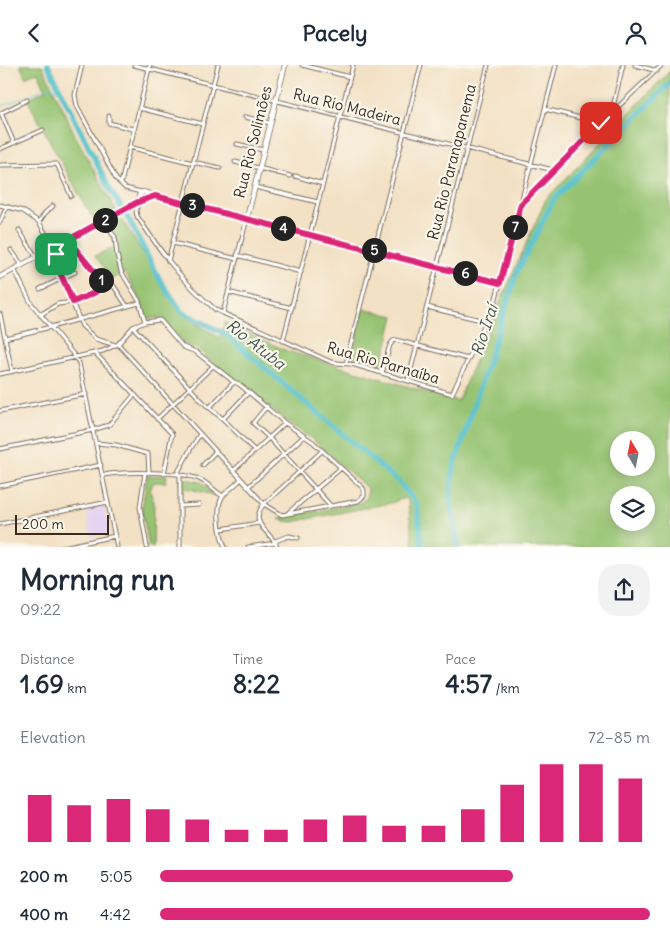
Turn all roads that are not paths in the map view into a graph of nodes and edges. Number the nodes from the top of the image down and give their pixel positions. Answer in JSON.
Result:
{"nodes":[{"id":1,"x":82,"y":65,"type":"edge"},
{"id":2,"x":134,"y":65,"type":"edge"},
{"id":3,"x":218,"y":65,"type":"edge"},
{"id":4,"x":285,"y":65,"type":"edge"},
{"id":5,"x":302,"y":65,"type":"edge"},
{"id":6,"x":353,"y":65,"type":"edge"},
{"id":7,"x":421,"y":65,"type":"edge"},
{"id":8,"x":488,"y":65,"type":"edge"},
{"id":9,"x":556,"y":65,"type":"edge"},
{"id":10,"x":623,"y":65,"type":"edge"},
{"id":11,"x":635,"y":65,"type":"edge"},
{"id":12,"x":662,"y":65,"type":"edge"},
{"id":13,"x":149,"y":67,"type":"edge"},
{"id":14,"x":656,"y":71,"type":"junction"},
{"id":15,"x":350,"y":77,"type":"junction"},
{"id":16,"x":213,"y":85,"type":"junction"},
{"id":17,"x":27,"y":101,"type":"dead end"},
{"id":18,"x":276,"y":101,"type":"junction"},
{"id":19,"x":139,"y":108,"type":"junction"},
{"id":20,"x":545,"y":109,"type":"junction"},
{"id":21,"x":614,"y":111,"type":"junction"},
{"id":22,"x":0,"y":113,"type":"edge"},
{"id":23,"x":109,"y":116,"type":"dead end"},
{"id":24,"x":245,"y":117,"type":"dead end"},
{"id":25,"x":340,"y":117,"type":"junction"},
{"id":26,"x":270,"y":123,"type":"junction"},
{"id":27,"x":601,"y":123,"type":"junction"},
{"id":28,"x":203,"y":125,"type":"junction"},
{"id":29,"x":134,"y":129,"type":"junction"},
{"id":30,"x":43,"y":130,"type":"dead end"},
{"id":31,"x":404,"y":133,"type":"junction"},
{"id":32,"x":14,"y":143,"type":"junction"},
{"id":33,"x":237,"y":143,"type":"dead end"},
{"id":34,"x":129,"y":147,"type":"junction"},
{"id":35,"x":0,"y":149,"type":"edge"},
{"id":36,"x":467,"y":149,"type":"junction"},
{"id":37,"x":263,"y":151,"type":"junction"},
{"id":38,"x":235,"y":162,"type":"dead end"},
{"id":39,"x":193,"y":163,"type":"junction"},
{"id":40,"x":0,"y":165,"type":"edge"},
{"id":41,"x":532,"y":165,"type":"junction"},
{"id":42,"x":220,"y":168,"type":"dead end"},
{"id":43,"x":259,"y":168,"type":"junction"},
{"id":44,"x":554,"y":170,"type":"junction"},
{"id":45,"x":290,"y":176,"type":"dead end"},
{"id":46,"x":295,"y":176,"type":"dead end"},
{"id":47,"x":323,"y":184,"type":"junction"},
{"id":48,"x":122,"y":186,"type":"junction"},
{"id":49,"x":255,"y":187,"type":"junction"},
{"id":50,"x":143,"y":195,"type":"junction"},
{"id":51,"x":71,"y":196,"type":"dead end"},
{"id":52,"x":318,"y":202,"type":"junction"},
{"id":53,"x":135,"y":203,"type":"junction"},
{"id":54,"x":183,"y":203,"type":"junction"},
{"id":55,"x":521,"y":204,"type":"junction"},
{"id":56,"x":0,"y":205,"type":"edge"},
{"id":57,"x":7,"y":206,"type":"junction"},
{"id":58,"x":53,"y":206,"type":"dead end"},
{"id":59,"x":247,"y":218,"type":"junction"},
{"id":60,"x":0,"y":222,"type":"edge"},
{"id":61,"x":39,"y":222,"type":"junction"},
{"id":62,"x":19,"y":230,"type":"dead end"},
{"id":63,"x":111,"y":231,"type":"dead end"},
{"id":64,"x":310,"y":235,"type":"junction"},
{"id":65,"x":68,"y":240,"type":"junction"},
{"id":66,"x":173,"y":243,"type":"junction"},
{"id":67,"x":54,"y":248,"type":"junction"},
{"id":68,"x":10,"y":249,"type":"dead end"},
{"id":69,"x":374,"y":251,"type":"junction"},
{"id":70,"x":36,"y":257,"type":"junction"},
{"id":71,"x":237,"y":257,"type":"junction"},
{"id":72,"x":168,"y":261,"type":"junction"},
{"id":73,"x":22,"y":265,"type":"junction"},
{"id":74,"x":438,"y":266,"type":"junction"},
{"id":75,"x":14,"y":269,"type":"junction"},
{"id":76,"x":75,"y":272,"type":"dead end"},
{"id":77,"x":301,"y":272,"type":"junction"},
{"id":78,"x":0,"y":277,"type":"edge"},
{"id":79,"x":62,"y":277,"type":"junction"},
{"id":80,"x":500,"y":283,"type":"junction"},
{"id":81,"x":105,"y":285,"type":"junction"},
{"id":82,"x":40,"y":289,"type":"dead end"},
{"id":83,"x":228,"y":292,"type":"junction"},
{"id":84,"x":73,"y":302,"type":"junction"},
{"id":85,"x":140,"y":303,"type":"junction"},
{"id":86,"x":127,"y":306,"type":"junction"},
{"id":87,"x":427,"y":307,"type":"junction"},
{"id":88,"x":292,"y":308,"type":"junction"},
{"id":89,"x":223,"y":313,"type":"junction"},
{"id":90,"x":0,"y":314,"type":"edge"},
{"id":91,"x":40,"y":315,"type":"junction"},
{"id":92,"x":80,"y":319,"type":"junction"},
{"id":93,"x":485,"y":321,"type":"junction"},
{"id":94,"x":145,"y":322,"type":"junction"},
{"id":95,"x":51,"y":327,"type":"junction"},
{"id":96,"x":133,"y":327,"type":"junction"},
{"id":97,"x":5,"y":338,"type":"junction"},
{"id":98,"x":283,"y":341,"type":"junction"},
{"id":99,"x":117,"y":345,"type":"junction"},
{"id":100,"x":418,"y":345,"type":"junction"},
{"id":101,"x":95,"y":353,"type":"junction"},
{"id":102,"x":76,"y":358,"type":"junction"},
{"id":103,"x":468,"y":359,"type":"junction"},
{"id":104,"x":346,"y":363,"type":"junction"},
{"id":105,"x":213,"y":366,"type":"junction"},
{"id":106,"x":12,"y":372,"type":"junction"},
{"id":107,"x":382,"y":373,"type":"junction"},
{"id":108,"x":0,"y":374,"type":"edge"},
{"id":109,"x":408,"y":381,"type":"junction"},
{"id":110,"x":234,"y":382,"type":"junction"},
{"id":111,"x":190,"y":388,"type":"junction"},
{"id":112,"x":249,"y":392,"type":"junction"},
{"id":113,"x":86,"y":394,"type":"junction"},
{"id":114,"x":134,"y":395,"type":"junction"},
{"id":115,"x":172,"y":404,"type":"junction"},
{"id":116,"x":267,"y":406,"type":"junction"},
{"id":117,"x":210,"y":407,"type":"junction"},
{"id":118,"x":0,"y":411,"type":"edge"},
{"id":119,"x":157,"y":419,"type":"junction"},
{"id":120,"x":223,"y":419,"type":"junction"},
{"id":121,"x":285,"y":423,"type":"junction"},
{"id":122,"x":94,"y":430,"type":"junction"},
{"id":123,"x":200,"y":434,"type":"junction"},
{"id":124,"x":304,"y":436,"type":"junction"},
{"id":125,"x":269,"y":438,"type":"junction"},
{"id":126,"x":96,"y":443,"type":"junction"},
{"id":127,"x":0,"y":449,"type":"edge"},
{"id":128,"x":216,"y":451,"type":"junction"},
{"id":129,"x":255,"y":451,"type":"junction"},
{"id":130,"x":322,"y":451,"type":"junction"},
{"id":131,"x":284,"y":454,"type":"junction"},
{"id":132,"x":101,"y":465,"type":"junction"},
{"id":133,"x":203,"y":465,"type":"dead end"},
{"id":134,"x":340,"y":468,"type":"junction"},
{"id":135,"x":233,"y":471,"type":"junction"},
{"id":136,"x":300,"y":471,"type":"junction"},
{"id":137,"x":147,"y":473,"type":"junction"},
{"id":138,"x":164,"y":473,"type":"junction"},
{"id":139,"x":102,"y":475,"type":"junction"},
{"id":140,"x":178,"y":475,"type":"junction"},
{"id":141,"x":241,"y":479,"type":"junction"},
{"id":142,"x":0,"y":486,"type":"edge"},
{"id":143,"x":248,"y":487,"type":"junction"},
{"id":144,"x":316,"y":489,"type":"junction"},
{"id":145,"x":224,"y":495,"type":"junction"},
{"id":146,"x":108,"y":501,"type":"junction"},
{"id":147,"x":264,"y":504,"type":"junction"},
{"id":148,"x":199,"y":505,"type":"dead end"},
{"id":149,"x":180,"y":506,"type":"junction"},
{"id":150,"x":331,"y":506,"type":"junction"},
{"id":151,"x":287,"y":514,"type":"junction"},
{"id":152,"x":259,"y":523,"type":"junction"},
{"id":153,"x":0,"y":524,"type":"edge"},
{"id":154,"x":221,"y":529,"type":"junction"},
{"id":155,"x":115,"y":536,"type":"junction"},
{"id":156,"x":298,"y":538,"type":"dead end"},
{"id":157,"x":276,"y":543,"type":"edge"},
{"id":158,"x":63,"y":547,"type":"edge"},
{"id":159,"x":117,"y":547,"type":"edge"},
{"id":160,"x":147,"y":547,"type":"edge"},
{"id":161,"x":180,"y":547,"type":"edge"},
{"id":162,"x":225,"y":547,"type":"edge"},
{"id":163,"x":248,"y":547,"type":"edge"}],
"edges":[{"from":1,"to":48,"type":"street"},
{"from":2,"to":13,"type":"street","name":"Rua Rio Madeira"},
{"from":3,"to":16,"type":"street"},
{"from":4,"to":18,"type":"street","name":"Rua Rio Solimões"},
{"from":5,"to":15,"type":"street"},
{"from":6,"to":15,"type":"street"},
{"from":7,"to":31,"type":"street"},
{"from":8,"to":36,"type":"street","name":"Rua Rio Paranapanema"},
{"from":9,"to":20,"type":"street"},
{"from":10,"to":21,"type":"street"},
{"from":11,"to":14,"type":"street"},
{"from":12,"to":14,"type":"street"},
{"from":13,"to":16,"type":"street","name":"Rua Rio Madeira"},
{"from":13,"to":19,"type":"street"},
{"from":14,"to":21,"type":"street"},
{"from":15,"to":25,"type":"street"},
{"from":16,"to":18,"type":"street","name":"Rua Rio Madeira"},
{"from":16,"to":28,"type":"street"},
{"from":17,"to":22,"type":"street"},
{"from":18,"to":25,"type":"street","name":"Rua Rio Madeira"},
{"from":18,"to":26,"type":"street","name":"Rua Rio Solimões"},
{"from":19,"to":28,"type":"street"},
{"from":19,"to":29,"type":"street"},
{"from":20,"to":27,"type":"street"},
{"from":20,"to":41,"type":"street"},
{"from":21,"to":27,"type":"street"},
{"from":22,"to":32,"type":"street"},
{"from":23,"to":29,"type":"street"},
{"from":24,"to":26,"type":"street"},
{"from":25,"to":31,"type":"street","name":"Rua Rio Madeira"},
{"from":25,"to":47,"type":"street"},
{"from":26,"to":37,"type":"street","name":"Rua Rio Solimões"},
{"from":27,"to":44,"type":"street"},
{"from":28,"to":39,"type":"street"},
{"from":29,"to":34,"type":"street"},
{"from":30,"to":32,"type":"street"},
{"from":31,"to":36,"type":"street","name":"Rua Rio Madeira"},
{"from":31,"to":69,"type":"street"},
{"from":32,"to":35,"type":"street"},
{"from":33,"to":37,"type":"street"},
{"from":34,"to":39,"type":"street"},
{"from":34,"to":48,"type":"street"},
{"from":36,"to":41,"type":"street","name":"Rua Rio Madeira"},
{"from":36,"to":74,"type":"street","name":"Rua Rio Paranapanema"},
{"from":37,"to":43,"type":"street","name":"Rua Rio Solimões"},
{"from":38,"to":43,"type":"street"},
{"from":39,"to":42,"type":"street"},
{"from":39,"to":54,"type":"street"},
{"from":40,"to":51,"type":"street"},
{"from":41,"to":44,"type":"street","name":"Rua Rio Madeira"},
{"from":41,"to":55,"type":"street"},
{"from":43,"to":45,"type":"street"},
{"from":43,"to":49,"type":"street","name":"Rua Rio Solimões"},
{"from":44,"to":55,"type":"street"},
{"from":46,"to":47,"type":"street"},
{"from":47,"to":52,"type":"street"},
{"from":48,"to":50,"type":"street"},
{"from":49,"to":52,"type":"street"},
{"from":49,"to":59,"type":"street","name":"Rua Rio Solimões"},
{"from":50,"to":53,"type":"street"},
{"from":50,"to":54,"type":"street"},
{"from":52,"to":64,"type":"street"},
{"from":53,"to":65,"type":"street"},
{"from":53,"to":72,"type":"street","name":"Rua Rio Parnaíba"},
{"from":54,"to":59,"type":"street"},
{"from":54,"to":66,"type":"street"},
{"from":55,"to":80,"type":"street"},
{"from":56,"to":57,"type":"street"},
{"from":57,"to":60,"type":"street"},
{"from":57,"to":61,"type":"street"},
{"from":58,"to":61,"type":"street"},
{"from":59,"to":64,"type":"street"},
{"from":59,"to":71,"type":"street","name":"Rua Rio Solimões"},
{"from":61,"to":67,"type":"street"},
{"from":62,"to":70,"type":"street"},
{"from":63,"to":85,"type":"street"},
{"from":64,"to":69,"type":"street"},
{"from":64,"to":77,"type":"street"},
{"from":65,"to":67,"type":"street"},
{"from":65,"to":81,"type":"street"},
{"from":66,"to":71,"type":"street"},
{"from":66,"to":72,"type":"street"},
{"from":67,"to":70,"type":"street"},
{"from":67,"to":79,"type":"street"},
{"from":68,"to":73,"type":"street"},
{"from":69,"to":74,"type":"street"},
{"from":69,"to":104,"type":"street"},
{"from":70,"to":73,"type":"street"},
{"from":71,"to":77,"type":"street"},
{"from":71,"to":83,"type":"street","name":"Rua Rio Solimões"},
{"from":72,"to":89,"type":"street","name":"Rua Rio Parnaíba"},
{"from":73,"to":75,"type":"street"},
{"from":74,"to":80,"type":"street"},
{"from":74,"to":87,"type":"street","name":"Rua Rio Paranapanema"},
{"from":75,"to":78,"type":"street"},
{"from":75,"to":91,"type":"street"},
{"from":76,"to":79,"type":"street"},
{"from":77,"to":88,"type":"street"},
{"from":79,"to":82,"type":"street"},
{"from":79,"to":84,"type":"street"},
{"from":80,"to":93,"type":"street"},
{"from":81,"to":84,"type":"street"},
{"from":81,"to":86,"type":"street"},
{"from":83,"to":88,"type":"street"},
{"from":83,"to":89,"type":"street","name":"Rua Rio Solimões"},
{"from":84,"to":91,"type":"street"},
{"from":84,"to":92,"type":"street"},
{"from":85,"to":86,"type":"street"},
{"from":85,"to":94,"type":"street"},
{"from":86,"to":92,"type":"street"},
{"from":87,"to":93,"type":"street"},
{"from":87,"to":100,"type":"street","name":"Rua Rio Paranapanema"},
{"from":88,"to":98,"type":"street"},
{"from":89,"to":98,"type":"street","name":"Rua Rio Parnaíba"},
{"from":90,"to":97,"type":"street"},
{"from":91,"to":95,"type":"street"},
{"from":92,"to":95,"type":"street"},
{"from":92,"to":99,"type":"street"},
{"from":93,"to":103,"type":"street"},
{"from":94,"to":96,"type":"street"},
{"from":94,"to":105,"type":"street"},
{"from":95,"to":97,"type":"street"},
{"from":95,"to":102,"type":"street"},
{"from":96,"to":99,"type":"street"},
{"from":96,"to":111,"type":"street"},
{"from":97,"to":106,"type":"street"},
{"from":98,"to":104,"type":"street","name":"Rua Rio Parnaíba"},
{"from":99,"to":101,"type":"street"},
{"from":99,"to":115,"type":"street"},
{"from":100,"to":103,"type":"street"},
{"from":100,"to":107,"type":"street"},
{"from":100,"to":109,"type":"street","name":"Rua Rio Paranapanema"},
{"from":101,"to":102,"type":"street"},
{"from":101,"to":114,"type":"street"},
{"from":102,"to":106,"type":"street"},
{"from":102,"to":113,"type":"street"},
{"from":103,"to":109,"type":"street","name":"Rua Rio Parnaíba"},
{"from":104,"to":107,"type":"street","name":"Rua Rio Parnaíba"},
{"from":105,"to":110,"type":"street"},
{"from":105,"to":111,"type":"street"},
{"from":106,"to":108,"type":"street"},
{"from":107,"to":109,"type":"street","name":"Rua Rio Parnaíba"},
{"from":110,"to":112,"type":"street"},
{"from":110,"to":117,"type":"street"},
{"from":111,"to":115,"type":"street"},
{"from":111,"to":117,"type":"street"},
{"from":112,"to":116,"type":"street"},
{"from":112,"to":120,"type":"street"},
{"from":113,"to":118,"type":"street"},
{"from":113,"to":122,"type":"street"},
{"from":114,"to":119,"type":"street"},
{"from":114,"to":122,"type":"street"},
{"from":115,"to":119,"type":"street"},
{"from":115,"to":123,"type":"street"},
{"from":116,"to":121,"type":"street"},
{"from":116,"to":125,"type":"street"},
{"from":117,"to":120,"type":"street"},
{"from":119,"to":138,"type":"street"},
{"from":120,"to":129,"type":"street"},
{"from":121,"to":124,"type":"street"},
{"from":121,"to":125,"type":"street"},
{"from":122,"to":126,"type":"street"},
{"from":122,"to":127,"type":"street"},
{"from":123,"to":128,"type":"street"},
{"from":123,"to":140,"type":"street"},
{"from":124,"to":130,"type":"street"},
{"from":124,"to":131,"type":"street"},
{"from":125,"to":129,"type":"street"},
{"from":125,"to":131,"type":"street"},
{"from":126,"to":132,"type":"street"},
{"from":126,"to":137,"type":"street"},
{"from":128,"to":133,"type":"street"},
{"from":128,"to":135,"type":"street"},
{"from":129,"to":135,"type":"street"},
{"from":130,"to":134,"type":"street"},
{"from":130,"to":136,"type":"street"},
{"from":131,"to":136,"type":"street"},
{"from":131,"to":143,"type":"street"},
{"from":132,"to":139,"type":"street"},
{"from":132,"to":142,"type":"street"},
{"from":134,"to":144,"type":"street"},
{"from":134,"to":150,"type":"street"},
{"from":135,"to":141,"type":"street"},
{"from":136,"to":144,"type":"street"},
{"from":136,"to":147,"type":"street"},
{"from":137,"to":138,"type":"street"},
{"from":137,"to":139,"type":"street"},
{"from":137,"to":160,"type":"street"},
{"from":138,"to":140,"type":"street"},
{"from":139,"to":146,"type":"street"},
{"from":140,"to":145,"type":"street"},
{"from":140,"to":149,"type":"street"},
{"from":141,"to":143,"type":"street"},
{"from":141,"to":145,"type":"street"},
{"from":143,"to":147,"type":"street"},
{"from":144,"to":150,"type":"street"},
{"from":144,"to":151,"type":"street"},
{"from":145,"to":154,"type":"street"},
{"from":146,"to":153,"type":"street"},
{"from":146,"to":155,"type":"street"},
{"from":147,"to":151,"type":"street"},
{"from":147,"to":152,"type":"street"},
{"from":148,"to":149,"type":"street"},
{"from":149,"to":161,"type":"street"},
{"from":150,"to":151,"type":"street"},
{"from":152,"to":154,"type":"street"},
{"from":152,"to":157,"type":"street"},
{"from":154,"to":162,"type":"street"},
{"from":155,"to":158,"type":"street"},
{"from":155,"to":159,"type":"street"},
{"from":156,"to":157,"type":"street"},
{"from":157,"to":163,"type":"street"}]}
